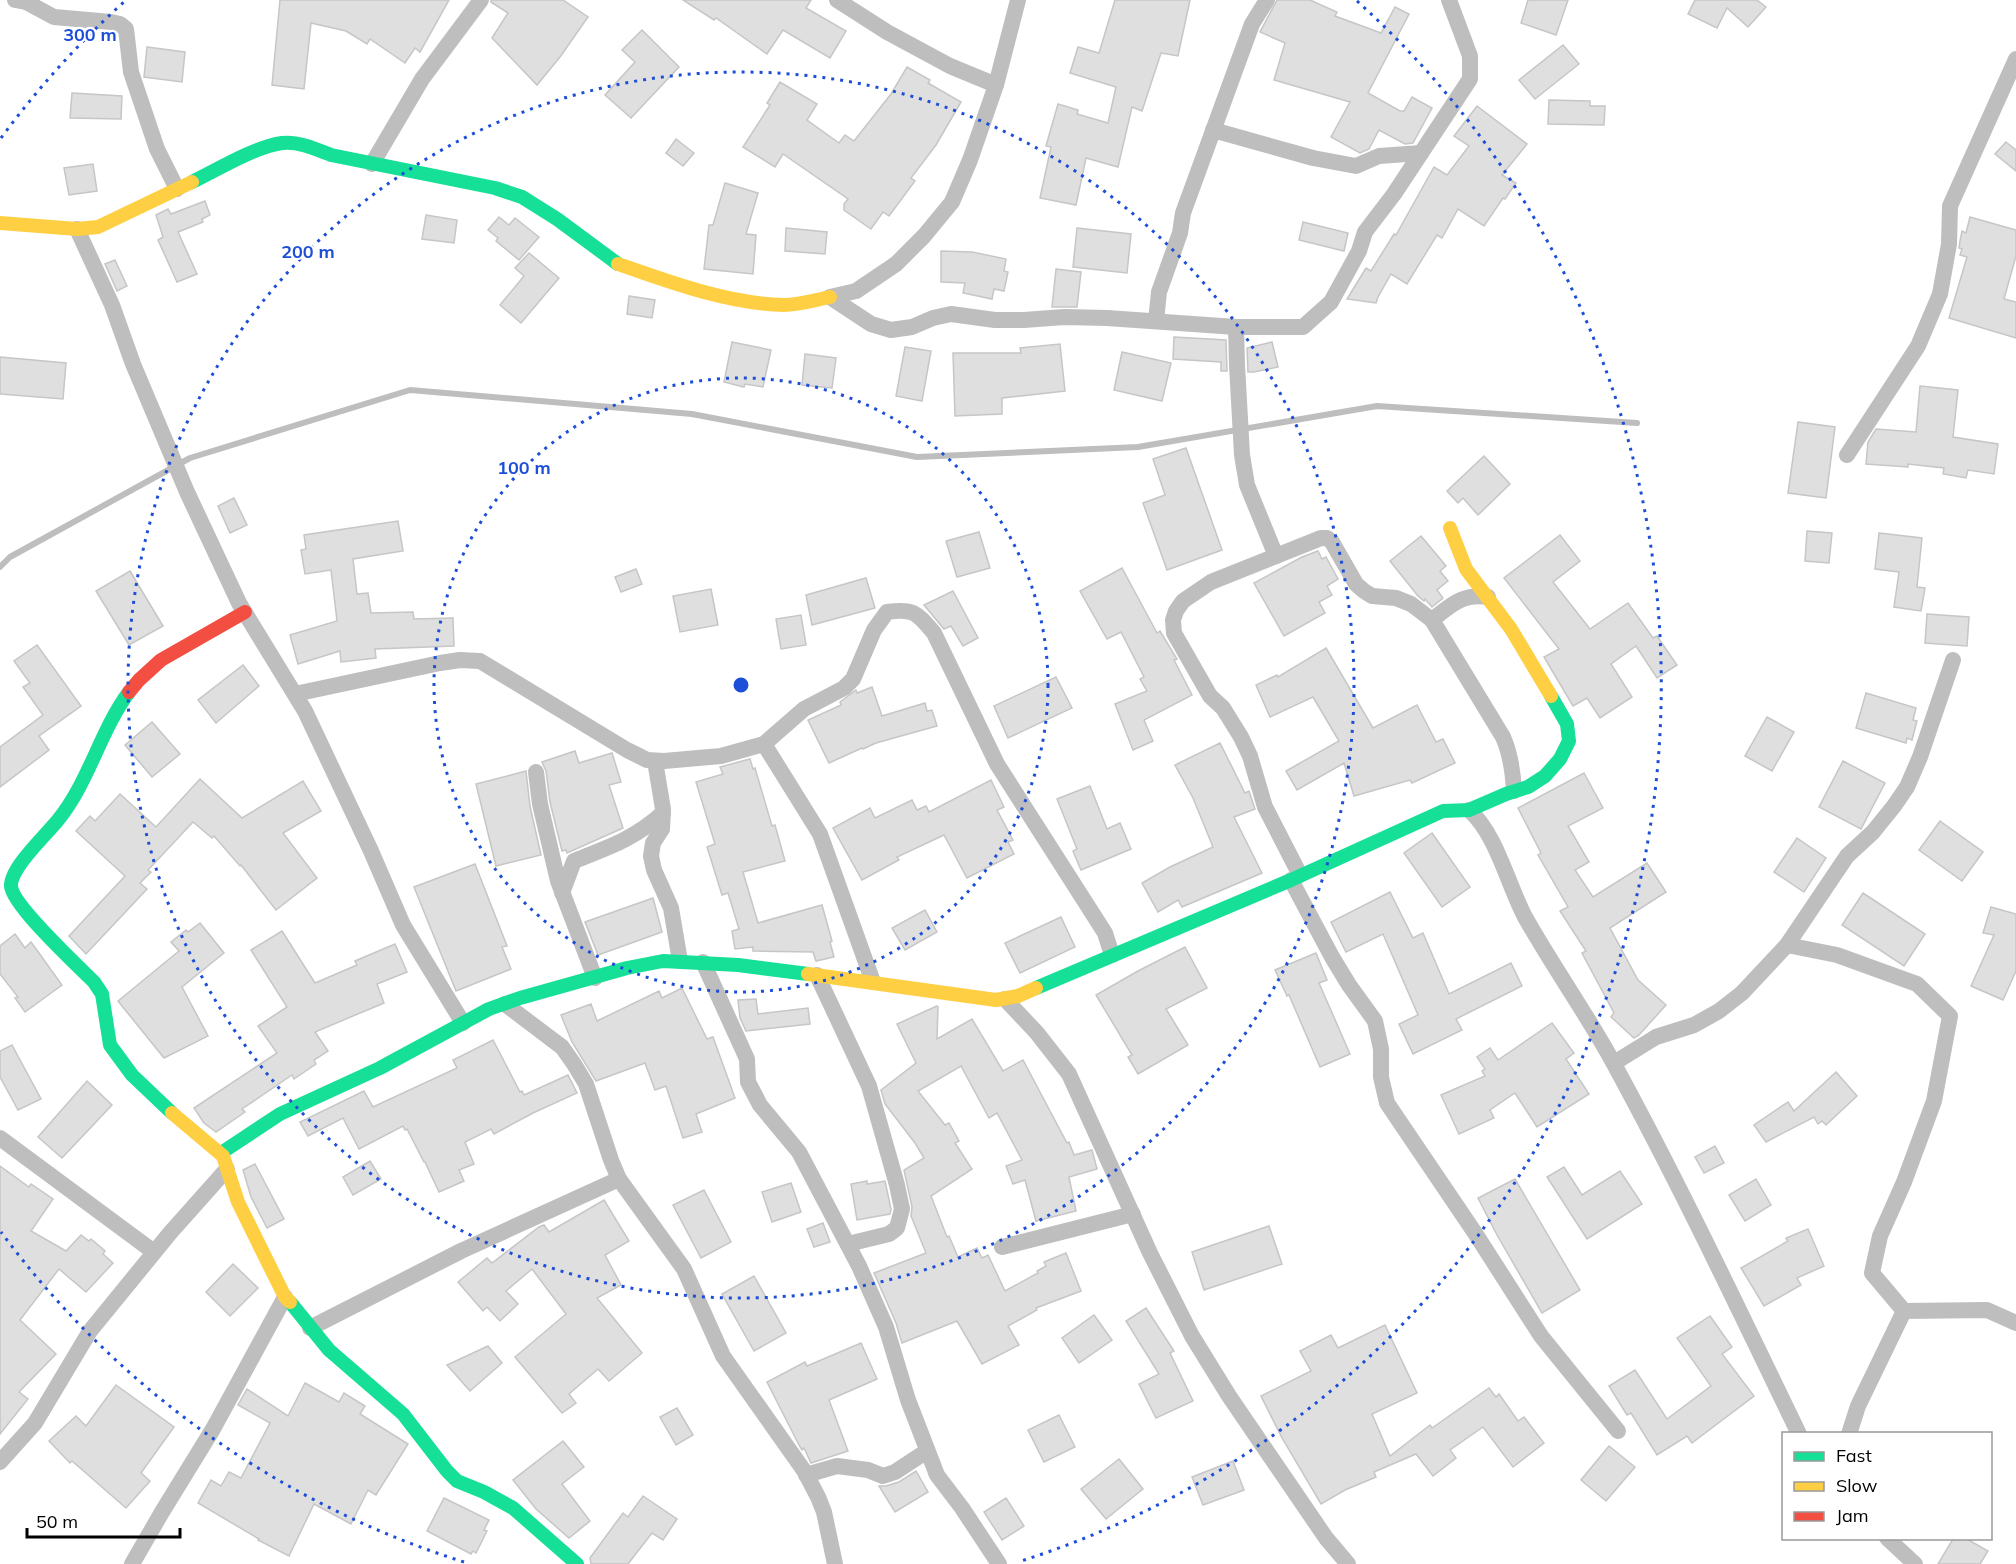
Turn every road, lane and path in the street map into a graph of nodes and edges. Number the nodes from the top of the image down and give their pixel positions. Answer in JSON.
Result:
{"nodes":[{"id":1,"x":15,"y":0,"type":"edge"},
{"id":2,"x":481,"y":0,"type":"edge"},
{"id":3,"x":837,"y":0,"type":"edge"},
{"id":4,"x":1018,"y":0,"type":"edge"},
{"id":5,"x":1267,"y":0,"type":"edge"},
{"id":6,"x":1449,"y":0,"type":"edge"},
{"id":7,"x":2016,"y":59,"type":"edge"},
{"id":8,"x":996,"y":85,"type":"junction"},
{"id":9,"x":1214,"y":130,"type":"junction"},
{"id":10,"x":1421,"y":153,"type":"junction"},
{"id":11,"x":372,"y":164,"type":"junction"},
{"id":12,"x":177,"y":189,"type":"junction"},
{"id":13,"x":0,"y":223,"type":"edge"},
{"id":14,"x":77,"y":229,"type":"junction"},
{"id":15,"x":830,"y":297,"type":"junction"},
{"id":16,"x":1156,"y":321,"type":"junction"},
{"id":17,"x":1236,"y":327,"type":"junction"},
{"id":18,"x":1848,"y":455,"type":"dead end"},
{"id":19,"x":1450,"y":528,"type":"dead end"},
{"id":20,"x":1276,"y":556,"type":"junction"},
{"id":21,"x":1488,"y":597,"type":"junction"},
{"id":22,"x":245,"y":612,"type":"junction"},
{"id":23,"x":1432,"y":620,"type":"junction"},
{"id":24,"x":1953,"y":660,"type":"dead end"},
{"id":25,"x":295,"y":694,"type":"junction"},
{"id":26,"x":764,"y":744,"type":"junction"},
{"id":27,"x":656,"y":761,"type":"junction"},
{"id":28,"x":536,"y":772,"type":"dead end"},
{"id":29,"x":1514,"y":791,"type":"junction"},
{"id":30,"x":1469,"y":810,"type":"junction"},
{"id":31,"x":663,"y":813,"type":"junction"},
{"id":32,"x":1295,"y":877,"type":"junction"},
{"id":33,"x":5,"y":880,"type":"edge"},
{"id":34,"x":562,"y":892,"type":"junction"},
{"id":35,"x":1787,"y":945,"type":"junction"},
{"id":36,"x":1112,"y":955,"type":"junction"},
{"id":37,"x":680,"y":961,"type":"junction"},
{"id":38,"x":703,"y":962,"type":"junction"},
{"id":39,"x":817,"y":975,"type":"junction"},
{"id":40,"x":595,"y":978,"type":"junction"},
{"id":41,"x":873,"y":982,"type":"junction"},
{"id":42,"x":1005,"y":999,"type":"junction"},
{"id":43,"x":505,"y":1004,"type":"junction"},
{"id":44,"x":463,"y":1023,"type":"junction"},
{"id":45,"x":1614,"y":1063,"type":"junction"},
{"id":46,"x":0,"y":1138,"type":"edge"},
{"id":47,"x":224,"y":1161,"type":"junction"},
{"id":48,"x":619,"y":1179,"type":"junction"},
{"id":49,"x":1133,"y":1215,"type":"junction"},
{"id":50,"x":848,"y":1244,"type":"junction"},
{"id":51,"x":1002,"y":1247,"type":"dead end"},
{"id":52,"x":154,"y":1252,"type":"junction"},
{"id":53,"x":285,"y":1297,"type":"junction"},
{"id":54,"x":1904,"y":1311,"type":"junction"},
{"id":55,"x":2016,"y":1323,"type":"edge"},
{"id":56,"x":310,"y":1328,"type":"junction"},
{"id":57,"x":1617,"y":1431,"type":"dead end"},
{"id":58,"x":1798,"y":1432,"type":"edge"},
{"id":59,"x":1850,"y":1432,"type":"edge"},
{"id":60,"x":927,"y":1451,"type":"junction"},
{"id":61,"x":0,"y":1462,"type":"edge"},
{"id":62,"x":806,"y":1475,"type":"junction"},
{"id":63,"x":1888,"y":1540,"type":"edge"},
{"id":64,"x":132,"y":1564,"type":"edge"},
{"id":65,"x":577,"y":1564,"type":"edge"},
{"id":66,"x":835,"y":1564,"type":"edge"},
{"id":67,"x":999,"y":1564,"type":"edge"},
{"id":68,"x":1348,"y":1564,"type":"edge"},
{"id":69,"x":1915,"y":1564,"type":"edge"}],
"edges":[{"from":1,"to":12,"type":"street"},
{"from":2,"to":11,"type":"street"},
{"from":3,"to":8,"type":"street"},
{"from":4,"to":8,"type":"street"},
{"from":5,"to":9,"type":"street"},
{"from":6,"to":10,"type":"street"},
{"from":7,"to":18,"type":"street"},
{"from":8,"to":15,"type":"street"},
{"from":9,"to":10,"type":"street"},
{"from":9,"to":16,"type":"street"},
{"from":10,"to":17,"type":"street"},
{"from":11,"to":12,"type":"street"},
{"from":11,"to":15,"type":"street"},
{"from":12,"to":14,"type":"street"},
{"from":13,"to":14,"type":"street"},
{"from":14,"to":22,"type":"street"},
{"from":15,"to":16,"type":"street"},
{"from":16,"to":17,"type":"street"},
{"from":17,"to":20,"type":"street"},
{"from":19,"to":21,"type":"street"},
{"from":20,"to":23,"type":"street"},
{"from":20,"to":32,"type":"street"},
{"from":21,"to":23,"type":"street"},
{"from":21,"to":29,"type":"street"},
{"from":22,"to":25,"type":"street"},
{"from":22,"to":33,"type":"street"},
{"from":23,"to":29,"type":"street"},
{"from":24,"to":35,"type":"street"},
{"from":25,"to":27,"type":"street"},
{"from":25,"to":44,"type":"street"},
{"from":26,"to":27,"type":"street"},
{"from":26,"to":36,"type":"street"},
{"from":26,"to":41,"type":"street"},
{"from":27,"to":31,"type":"street"},
{"from":28,"to":34,"type":"street"},
{"from":29,"to":30,"type":"street"},
{"from":30,"to":32,"type":"street"},
{"from":30,"to":45,"type":"street"},
{"from":31,"to":34,"type":"street"},
{"from":31,"to":37,"type":"street"},
{"from":32,"to":36,"type":"street"},
{"from":32,"to":57,"type":"street"},
{"from":33,"to":47,"type":"street"},
{"from":34,"to":40,"type":"street"},
{"from":35,"to":45,"type":"street"},
{"from":35,"to":54,"type":"street"},
{"from":36,"to":42,"type":"street"},
{"from":37,"to":38,"type":"street"},
{"from":37,"to":40,"type":"street"},
{"from":38,"to":39,"type":"street"},
{"from":38,"to":50,"type":"street"},
{"from":39,"to":41,"type":"street"},
{"from":39,"to":50,"type":"street"},
{"from":40,"to":43,"type":"street"},
{"from":41,"to":42,"type":"street"},
{"from":42,"to":49,"type":"street"},
{"from":43,"to":44,"type":"street"},
{"from":43,"to":48,"type":"street"},
{"from":44,"to":47,"type":"street"},
{"from":45,"to":58,"type":"street"},
{"from":46,"to":52,"type":"street"},
{"from":47,"to":52,"type":"street"},
{"from":47,"to":53,"type":"street"},
{"from":48,"to":56,"type":"street"},
{"from":48,"to":62,"type":"street"},
{"from":49,"to":51,"type":"street"},
{"from":49,"to":68,"type":"street"},
{"from":50,"to":60,"type":"street"},
{"from":52,"to":61,"type":"street"},
{"from":53,"to":56,"type":"street"},
{"from":53,"to":64,"type":"street"},
{"from":54,"to":55,"type":"street"},
{"from":54,"to":59,"type":"street"},
{"from":56,"to":65,"type":"street"},
{"from":60,"to":62,"type":"street"},
{"from":60,"to":67,"type":"street"},
{"from":62,"to":66,"type":"street"},
{"from":63,"to":69,"type":"street"}]}
